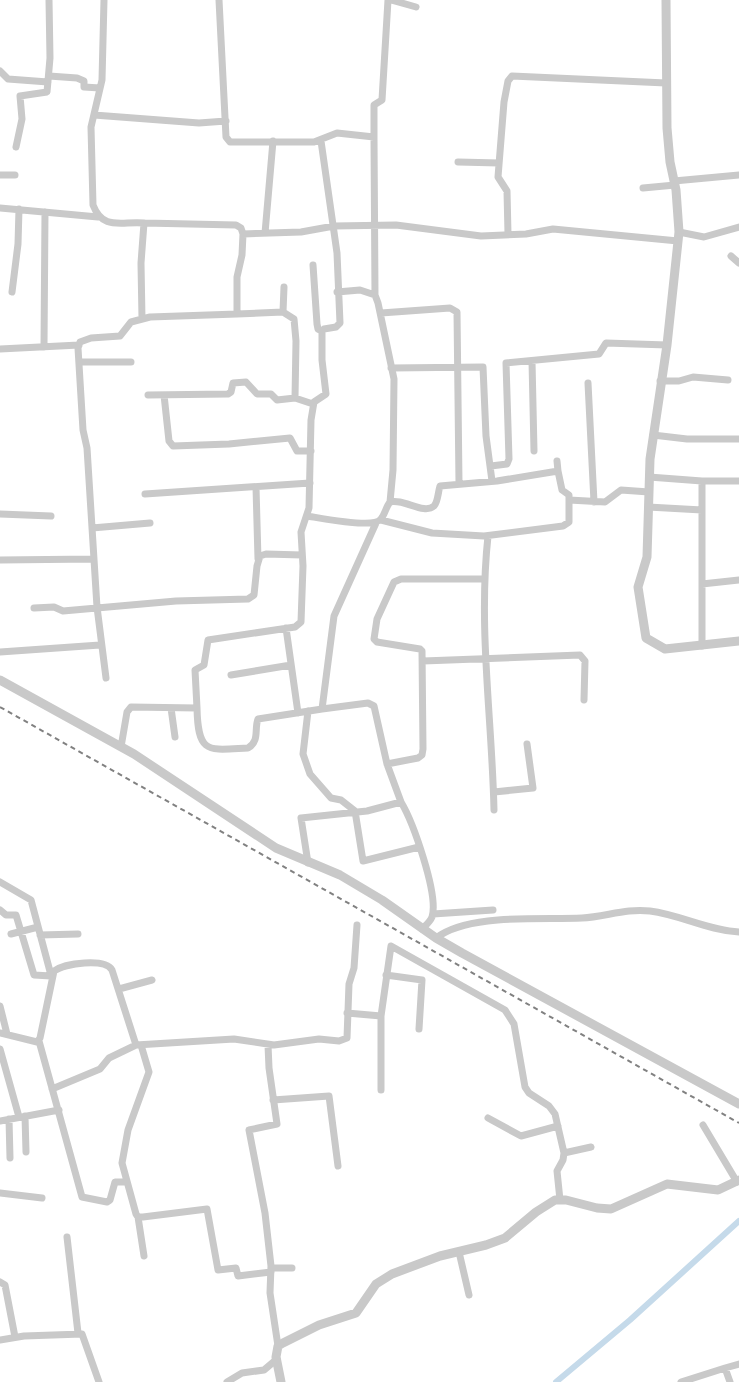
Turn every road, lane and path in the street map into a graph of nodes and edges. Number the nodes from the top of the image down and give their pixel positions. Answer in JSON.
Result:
{"nodes":[{"id":1,"x":49,"y":0,"type":"edge"},
{"id":2,"x":104,"y":0,"type":"edge"},
{"id":3,"x":219,"y":0,"type":"edge"},
{"id":4,"x":389,"y":0,"type":"edge"},
{"id":5,"x":666,"y":0,"type":"edge"},
{"id":6,"x":416,"y":7,"type":"dead end"},
{"id":7,"x":0,"y":72,"type":"edge"},
{"id":8,"x":48,"y":79,"type":"junction"},
{"id":9,"x":666,"y":83,"type":"junction"},
{"id":10,"x":100,"y":88,"type":"junction"},
{"id":11,"x":94,"y":115,"type":"junction"},
{"id":12,"x":226,"y":121,"type":"junction"},
{"id":13,"x":374,"y":137,"type":"junction"},
{"id":14,"x":272,"y":141,"type":"junction"},
{"id":15,"x":321,"y":141,"type":"junction"},
{"id":16,"x":16,"y":147,"type":"dead end"},
{"id":17,"x":458,"y":162,"type":"dead end"},
{"id":18,"x":499,"y":163,"type":"junction"},
{"id":19,"x":0,"y":175,"type":"edge"},
{"id":20,"x":14,"y":175,"type":"dead end"},
{"id":21,"x":739,"y":175,"type":"edge"},
{"id":22,"x":675,"y":183,"type":"junction"},
{"id":23,"x":643,"y":188,"type":"dead end"},
{"id":24,"x":0,"y":208,"type":"edge"},
{"id":25,"x":19,"y":210,"type":"junction"},
{"id":26,"x":45,"y":212,"type":"junction"},
{"id":27,"x":98,"y":217,"type":"junction"},
{"id":28,"x":144,"y":223,"type":"junction"},
{"id":29,"x":375,"y":225,"type":"junction"},
{"id":30,"x":334,"y":226,"type":"junction"},
{"id":31,"x":739,"y":227,"type":"edge"},
{"id":32,"x":265,"y":233,"type":"junction"},
{"id":33,"x":243,"y":234,"type":"junction"},
{"id":34,"x":508,"y":234,"type":"junction"},
{"id":35,"x":678,"y":237,"type":"junction"},
{"id":36,"x":731,"y":256,"type":"dead end"},
{"id":37,"x":739,"y":263,"type":"edge"},
{"id":38,"x":313,"y":264,"type":"dead end"},
{"id":39,"x":284,"y":287,"type":"dead end"},
{"id":40,"x":12,"y":292,"type":"dead end"},
{"id":41,"x":337,"y":292,"type":"junction"},
{"id":42,"x":374,"y":295,"type":"junction"},
{"id":43,"x":283,"y":312,"type":"junction"},
{"id":44,"x":381,"y":313,"type":"junction"},
{"id":45,"x":237,"y":314,"type":"junction"},
{"id":46,"x":142,"y":319,"type":"junction"},
{"id":47,"x":322,"y":331,"type":"junction"},
{"id":48,"x":79,"y":345,"type":"junction"},
{"id":49,"x":667,"y":345,"type":"junction"},
{"id":50,"x":44,"y":347,"type":"junction"},
{"id":51,"x":0,"y":349,"type":"edge"},
{"id":52,"x":532,"y":360,"type":"junction"},
{"id":53,"x":80,"y":362,"type":"junction"},
{"id":54,"x":131,"y":362,"type":"dead end"},
{"id":55,"x":456,"y":366,"type":"junction"},
{"id":56,"x":391,"y":368,"type":"junction"},
{"id":57,"x":728,"y":380,"type":"dead end"},
{"id":58,"x":660,"y":381,"type":"junction"},
{"id":59,"x":588,"y":383,"type":"dead end"},
{"id":60,"x":148,"y":395,"type":"dead end"},
{"id":61,"x":164,"y":395,"type":"junction"},
{"id":62,"x":295,"y":398,"type":"junction"},
{"id":63,"x":313,"y":404,"type":"junction"},
{"id":64,"x":653,"y":435,"type":"junction"},
{"id":65,"x":739,"y":439,"type":"edge"},
{"id":66,"x":311,"y":451,"type":"junction"},
{"id":67,"x":534,"y":451,"type":"dead end"},
{"id":68,"x":557,"y":461,"type":"dead end"},
{"id":69,"x":491,"y":466,"type":"junction"},
{"id":70,"x":558,"y":471,"type":"junction"},
{"id":71,"x":649,"y":477,"type":"junction"},
{"id":72,"x":492,"y":481,"type":"junction"},
{"id":73,"x":702,"y":481,"type":"junction"},
{"id":74,"x":739,"y":481,"type":"edge"},
{"id":75,"x":310,"y":483,"type":"junction"},
{"id":76,"x":459,"y":483,"type":"junction"},
{"id":77,"x":256,"y":487,"type":"junction"},
{"id":78,"x":649,"y":492,"type":"junction"},
{"id":79,"x":145,"y":494,"type":"dead end"},
{"id":80,"x":568,"y":500,"type":"junction"},
{"id":81,"x":390,"y":502,"type":"junction"},
{"id":82,"x":594,"y":502,"type":"junction"},
{"id":83,"x":648,"y":507,"type":"junction"},
{"id":84,"x":702,"y":510,"type":"junction"},
{"id":85,"x":0,"y":514,"type":"edge"},
{"id":86,"x":51,"y":516,"type":"dead end"},
{"id":87,"x":307,"y":516,"type":"junction"},
{"id":88,"x":379,"y":522,"type":"junction"},
{"id":89,"x":150,"y":523,"type":"dead end"},
{"id":90,"x":92,"y":528,"type":"junction"},
{"id":91,"x":488,"y":536,"type":"junction"},
{"id":92,"x":302,"y":555,"type":"junction"},
{"id":93,"x":94,"y":559,"type":"junction"},
{"id":94,"x":0,"y":560,"type":"edge"},
{"id":95,"x":258,"y":561,"type":"junction"},
{"id":96,"x":484,"y":579,"type":"junction"},
{"id":97,"x":739,"y":580,"type":"edge"},
{"id":98,"x":702,"y":584,"type":"junction"},
{"id":99,"x":97,"y":607,"type":"junction"},
{"id":100,"x":34,"y":608,"type":"dead end"},
{"id":101,"x":286,"y":628,"type":"junction"},
{"id":102,"x":739,"y":641,"type":"edge"},
{"id":103,"x":100,"y":645,"type":"junction"},
{"id":104,"x":702,"y":646,"type":"junction"},
{"id":105,"x":0,"y":652,"type":"edge"},
{"id":106,"x":485,"y":658,"type":"junction"},
{"id":107,"x":423,"y":660,"type":"junction"},
{"id":108,"x":291,"y":665,"type":"junction"},
{"id":109,"x":231,"y":674,"type":"dead end"},
{"id":110,"x":106,"y":678,"type":"dead end"},
{"id":111,"x":0,"y":680,"type":"edge"},
{"id":112,"x":584,"y":700,"type":"dead end"},
{"id":113,"x":171,"y":708,"type":"junction"},
{"id":114,"x":197,"y":708,"type":"junction"},
{"id":115,"x":322,"y":709,"type":"junction"},
{"id":116,"x":308,"y":711,"type":"junction"},
{"id":117,"x":298,"y":712,"type":"junction"},
{"id":118,"x":174,"y":737,"type":"dead end"},
{"id":119,"x":527,"y":744,"type":"dead end"},
{"id":120,"x":121,"y":747,"type":"junction"},
{"id":121,"x":387,"y":764,"type":"junction"},
{"id":122,"x":494,"y":792,"type":"junction"},
{"id":123,"x":401,"y":802,"type":"junction"},
{"id":124,"x":494,"y":810,"type":"dead end"},
{"id":125,"x":355,"y":811,"type":"junction"},
{"id":126,"x":419,"y":846,"type":"junction"},
{"id":127,"x":308,"y":863,"type":"junction"},
{"id":128,"x":0,"y":882,"type":"edge"},
{"id":129,"x":0,"y":910,"type":"edge"},
{"id":130,"x":493,"y":910,"type":"dead end"},
{"id":131,"x":433,"y":914,"type":"junction"},
{"id":132,"x":357,"y":925,"type":"dead end"},
{"id":133,"x":38,"y":927,"type":"junction"},
{"id":134,"x":422,"y":929,"type":"junction"},
{"id":135,"x":21,"y":932,"type":"junction"},
{"id":136,"x":739,"y":932,"type":"edge"},
{"id":137,"x":11,"y":934,"type":"dead end"},
{"id":138,"x":78,"y":934,"type":"dead end"},
{"id":139,"x":40,"y":935,"type":"junction"},
{"id":140,"x":436,"y":938,"type":"junction"},
{"id":141,"x":386,"y":974,"type":"junction"},
{"id":142,"x":51,"y":978,"type":"junction"},
{"id":143,"x":152,"y":980,"type":"dead end"},
{"id":144,"x":119,"y":989,"type":"junction"},
{"id":145,"x":0,"y":1006,"type":"edge"},
{"id":146,"x":347,"y":1013,"type":"junction"},
{"id":147,"x":381,"y":1016,"type":"junction"},
{"id":148,"x":419,"y":1029,"type":"dead end"},
{"id":149,"x":3,"y":1034,"type":"edge"},
{"id":150,"x":39,"y":1041,"type":"junction"},
{"id":151,"x":138,"y":1045,"type":"junction"},
{"id":152,"x":268,"y":1045,"type":"junction"},
{"id":153,"x":0,"y":1048,"type":"edge"},
{"id":154,"x":1,"y":1059,"type":"edge"},
{"id":155,"x":52,"y":1088,"type":"junction"},
{"id":156,"x":381,"y":1090,"type":"dead end"},
{"id":157,"x":273,"y":1100,"type":"junction"},
{"id":158,"x":739,"y":1104,"type":"edge"},
{"id":159,"x":59,"y":1110,"type":"junction"},
{"id":160,"x":22,"y":1117,"type":"junction"},
{"id":161,"x":488,"y":1118,"type":"dead end"},
{"id":162,"x":9,"y":1119,"type":"junction"},
{"id":163,"x":0,"y":1121,"type":"edge"},
{"id":164,"x":703,"y":1125,"type":"dead end"},
{"id":165,"x":558,"y":1126,"type":"junction"},
{"id":166,"x":591,"y":1148,"type":"dead end"},
{"id":167,"x":26,"y":1152,"type":"dead end"},
{"id":168,"x":564,"y":1152,"type":"junction"},
{"id":169,"x":10,"y":1158,"type":"dead end"},
{"id":170,"x":338,"y":1166,"type":"dead end"},
{"id":171,"x":738,"y":1181,"type":"edge"},
{"id":172,"x":127,"y":1182,"type":"junction"},
{"id":173,"x":0,"y":1193,"type":"edge"},
{"id":174,"x":42,"y":1198,"type":"dead end"},
{"id":175,"x":560,"y":1200,"type":"junction"},
{"id":176,"x":138,"y":1217,"type":"junction"},
{"id":177,"x":67,"y":1237,"type":"dead end"},
{"id":178,"x":459,"y":1252,"type":"junction"},
{"id":179,"x":144,"y":1256,"type":"dead end"},
{"id":180,"x":292,"y":1268,"type":"dead end"},
{"id":181,"x":271,"y":1270,"type":"junction"},
{"id":182,"x":0,"y":1282,"type":"edge"},
{"id":183,"x":469,"y":1294,"type":"dead end"},
{"id":184,"x":78,"y":1333,"type":"junction"},
{"id":185,"x":15,"y":1337,"type":"junction"},
{"id":186,"x":0,"y":1340,"type":"edge"},
{"id":187,"x":278,"y":1346,"type":"junction"},
{"id":188,"x":276,"y":1359,"type":"junction"},
{"id":189,"x":739,"y":1364,"type":"edge"},
{"id":190,"x":725,"y":1368,"type":"junction"},
{"id":191,"x":99,"y":1382,"type":"edge"},
{"id":192,"x":227,"y":1382,"type":"edge"},
{"id":193,"x":281,"y":1382,"type":"edge"},
{"id":194,"x":681,"y":1382,"type":"edge"},
{"id":195,"x":730,"y":1382,"type":"edge"}],
"edges":[{"from":1,"to":8,"type":"street"},
{"from":2,"to":10,"type":"street"},
{"from":3,"to":12,"type":"street"},
{"from":4,"to":6,"type":"street"},
{"from":4,"to":13,"type":"street"},
{"from":5,"to":9,"type":"street"},
{"from":7,"to":8,"type":"street"},
{"from":8,"to":10,"type":"street"},
{"from":8,"to":16,"type":"street"},
{"from":9,"to":18,"type":"street"},
{"from":9,"to":22,"type":"street"},
{"from":10,"to":11,"type":"street"},
{"from":11,"to":12,"type":"street"},
{"from":11,"to":27,"type":"street"},
{"from":12,"to":14,"type":"street"},
{"from":13,"to":15,"type":"street"},
{"from":13,"to":29,"type":"street"},
{"from":14,"to":15,"type":"street"},
{"from":14,"to":32,"type":"street"},
{"from":15,"to":30,"type":"street"},
{"from":17,"to":18,"type":"street"},
{"from":18,"to":34,"type":"street"},
{"from":19,"to":20,"type":"street"},
{"from":21,"to":22,"type":"street"},
{"from":22,"to":23,"type":"street"},
{"from":22,"to":35,"type":"street"},
{"from":24,"to":25,"type":"street"},
{"from":25,"to":26,"type":"street"},
{"from":25,"to":40,"type":"street"},
{"from":26,"to":27,"type":"street"},
{"from":26,"to":50,"type":"street"},
{"from":27,"to":28,"type":"street"},
{"from":28,"to":33,"type":"street"},
{"from":28,"to":46,"type":"street"},
{"from":29,"to":30,"type":"street"},
{"from":29,"to":34,"type":"street"},
{"from":29,"to":42,"type":"street"},
{"from":30,"to":32,"type":"street"},
{"from":30,"to":41,"type":"street"},
{"from":31,"to":35,"type":"street"},
{"from":32,"to":33,"type":"street"},
{"from":33,"to":45,"type":"street"},
{"from":34,"to":35,"type":"street"},
{"from":35,"to":49,"type":"street"},
{"from":36,"to":37,"type":"street"},
{"from":38,"to":47,"type":"street"},
{"from":39,"to":43,"type":"street"},
{"from":41,"to":42,"type":"street"},
{"from":41,"to":47,"type":"street"},
{"from":42,"to":44,"type":"street"},
{"from":43,"to":45,"type":"street"},
{"from":43,"to":62,"type":"street"},
{"from":44,"to":55,"type":"street"},
{"from":44,"to":56,"type":"street"},
{"from":45,"to":46,"type":"street"},
{"from":46,"to":48,"type":"street"},
{"from":47,"to":63,"type":"street"},
{"from":48,"to":50,"type":"street"},
{"from":48,"to":53,"type":"street"},
{"from":49,"to":52,"type":"street"},
{"from":49,"to":58,"type":"street"},
{"from":50,"to":51,"type":"street"},
{"from":52,"to":67,"type":"street"},
{"from":52,"to":69,"type":"street"},
{"from":53,"to":54,"type":"street"},
{"from":53,"to":90,"type":"street"},
{"from":55,"to":56,"type":"street"},
{"from":55,"to":69,"type":"street"},
{"from":55,"to":76,"type":"street"},
{"from":56,"to":81,"type":"street"},
{"from":57,"to":58,"type":"street"},
{"from":58,"to":64,"type":"street"},
{"from":59,"to":82,"type":"street"},
{"from":60,"to":61,"type":"street"},
{"from":61,"to":62,"type":"street"},
{"from":61,"to":66,"type":"street"},
{"from":62,"to":63,"type":"street"},
{"from":63,"to":66,"type":"street"},
{"from":64,"to":65,"type":"street"},
{"from":64,"to":71,"type":"street"},
{"from":66,"to":75,"type":"street"},
{"from":68,"to":70,"type":"street"},
{"from":69,"to":72,"type":"street"},
{"from":70,"to":72,"type":"street"},
{"from":70,"to":80,"type":"street"},
{"from":71,"to":73,"type":"street"},
{"from":71,"to":78,"type":"street"},
{"from":72,"to":76,"type":"street"},
{"from":73,"to":74,"type":"street"},
{"from":73,"to":84,"type":"street"},
{"from":75,"to":77,"type":"street"},
{"from":75,"to":87,"type":"street"},
{"from":76,"to":81,"type":"street"},
{"from":77,"to":79,"type":"street"},
{"from":77,"to":95,"type":"street"},
{"from":78,"to":82,"type":"street"},
{"from":78,"to":83,"type":"street"},
{"from":80,"to":82,"type":"street"},
{"from":80,"to":91,"type":"street"},
{"from":81,"to":88,"type":"street"},
{"from":83,"to":84,"type":"street"},
{"from":83,"to":104,"type":"street"},
{"from":84,"to":98,"type":"street"},
{"from":85,"to":86,"type":"street"},
{"from":87,"to":88,"type":"street"},
{"from":87,"to":92,"type":"street"},
{"from":88,"to":91,"type":"street"},
{"from":88,"to":115,"type":"street"},
{"from":89,"to":90,"type":"street"},
{"from":90,"to":93,"type":"street"},
{"from":91,"to":96,"type":"street"},
{"from":92,"to":95,"type":"street"},
{"from":92,"to":101,"type":"street"},
{"from":93,"to":94,"type":"street"},
{"from":93,"to":99,"type":"street"},
{"from":95,"to":99,"type":"street"},
{"from":96,"to":106,"type":"street"},
{"from":96,"to":107,"type":"street"},
{"from":97,"to":98,"type":"street"},
{"from":98,"to":104,"type":"street"},
{"from":99,"to":100,"type":"street"},
{"from":99,"to":103,"type":"street"},
{"from":101,"to":108,"type":"street"},
{"from":101,"to":114,"type":"street"},
{"from":102,"to":104,"type":"street"},
{"from":103,"to":105,"type":"street"},
{"from":103,"to":110,"type":"street"},
{"from":106,"to":107,"type":"street"},
{"from":106,"to":112,"type":"street"},
{"from":106,"to":122,"type":"street"},
{"from":107,"to":121,"type":"street"},
{"from":108,"to":109,"type":"street"},
{"from":108,"to":117,"type":"street"},
{"from":111,"to":120,"type":"street"},
{"from":113,"to":114,"type":"street"},
{"from":113,"to":118,"type":"street"},
{"from":113,"to":120,"type":"street"},
{"from":114,"to":117,"type":"street"},
{"from":115,"to":116,"type":"street"},
{"from":115,"to":121,"type":"street"},
{"from":116,"to":117,"type":"street"},
{"from":116,"to":125,"type":"street"},
{"from":119,"to":122,"type":"street"},
{"from":120,"to":127,"type":"street"},
{"from":121,"to":123,"type":"street"},
{"from":122,"to":124,"type":"street"},
{"from":123,"to":125,"type":"street"},
{"from":123,"to":126,"type":"street"},
{"from":125,"to":126,"type":"street"},
{"from":125,"to":127,"type":"street"},
{"from":126,"to":131,"type":"street"},
{"from":127,"to":134,"type":"street"},
{"from":128,"to":133,"type":"street"},
{"from":129,"to":135,"type":"street"},
{"from":130,"to":131,"type":"street"},
{"from":131,"to":134,"type":"street"},
{"from":132,"to":146,"type":"street"},
{"from":133,"to":135,"type":"street"},
{"from":133,"to":139,"type":"street"},
{"from":134,"to":140,"type":"street"},
{"from":135,"to":137,"type":"street"},
{"from":135,"to":142,"type":"street"},
{"from":136,"to":140,"type":"street"},
{"from":138,"to":139,"type":"street"},
{"from":139,"to":142,"type":"street"},
{"from":140,"to":158,"type":"street"},
{"from":141,"to":147,"type":"street"},
{"from":141,"to":148,"type":"street"},
{"from":141,"to":165,"type":"street"},
{"from":142,"to":144,"type":"street"},
{"from":142,"to":150,"type":"street"},
{"from":143,"to":144,"type":"street"},
{"from":144,"to":151,"type":"street"},
{"from":145,"to":149,"type":"street"},
{"from":146,"to":147,"type":"street"},
{"from":146,"to":152,"type":"street"},
{"from":147,"to":156,"type":"street"},
{"from":149,"to":150,"type":"street"},
{"from":150,"to":155,"type":"street"},
{"from":151,"to":152,"type":"street"},
{"from":151,"to":155,"type":"street"},
{"from":151,"to":172,"type":"street"},
{"from":152,"to":157,"type":"street"},
{"from":153,"to":154,"type":"street"},
{"from":154,"to":160,"type":"street"},
{"from":155,"to":159,"type":"street"},
{"from":157,"to":170,"type":"street"},
{"from":157,"to":181,"type":"street"},
{"from":159,"to":160,"type":"street"},
{"from":159,"to":172,"type":"street"},
{"from":160,"to":162,"type":"street"},
{"from":160,"to":167,"type":"street"},
{"from":161,"to":165,"type":"street"},
{"from":162,"to":163,"type":"street"},
{"from":162,"to":169,"type":"street"},
{"from":164,"to":171,"type":"street"},
{"from":165,"to":168,"type":"street"},
{"from":166,"to":168,"type":"street"},
{"from":168,"to":175,"type":"street"},
{"from":171,"to":175,"type":"street"},
{"from":172,"to":176,"type":"street"},
{"from":173,"to":174,"type":"street"},
{"from":175,"to":178,"type":"street"},
{"from":176,"to":179,"type":"street"},
{"from":176,"to":181,"type":"street"},
{"from":177,"to":184,"type":"street"},
{"from":178,"to":183,"type":"street"},
{"from":178,"to":187,"type":"street"},
{"from":180,"to":181,"type":"street"},
{"from":181,"to":187,"type":"street"},
{"from":182,"to":185,"type":"street"},
{"from":184,"to":185,"type":"street"},
{"from":184,"to":191,"type":"street"},
{"from":185,"to":186,"type":"street"},
{"from":187,"to":188,"type":"street"},
{"from":188,"to":192,"type":"street"},
{"from":188,"to":193,"type":"street"},
{"from":189,"to":190,"type":"street"},
{"from":190,"to":194,"type":"street"},
{"from":190,"to":195,"type":"street"}]}
